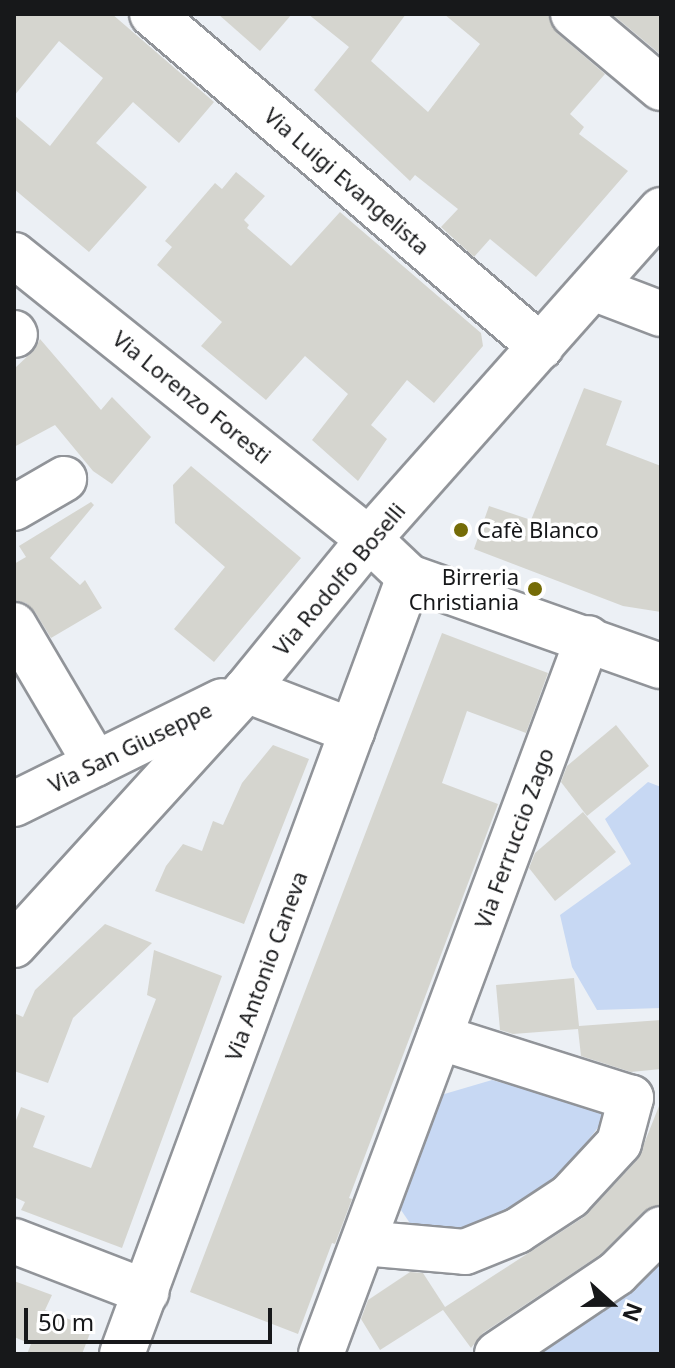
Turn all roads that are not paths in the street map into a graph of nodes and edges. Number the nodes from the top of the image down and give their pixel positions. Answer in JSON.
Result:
{"nodes":[{"id":1,"x":152,"y":14,"type":"edge"},
{"id":2,"x":573,"y":14,"type":"edge"},
{"id":3,"x":661,"y":88,"type":"edge"},
{"id":4,"x":661,"y":210,"type":"edge"},
{"id":5,"x":14,"y":255,"type":"edge"},
{"id":6,"x":593,"y":288,"type":"junction"},
{"id":7,"x":661,"y":314,"type":"edge"},
{"id":8,"x":541,"y":347,"type":"junction"},
{"id":9,"x":64,"y":479,"type":"dead end"},
{"id":10,"x":14,"y":508,"type":"edge"},
{"id":11,"x":369,"y":539,"type":"junction"},
{"id":12,"x":409,"y":577,"type":"junction"},
{"id":13,"x":14,"y":625,"type":"edge"},
{"id":14,"x":588,"y":638,"type":"junction"},
{"id":15,"x":661,"y":666,"type":"edge"},
{"id":16,"x":246,"y":690,"type":"junction"},
{"id":17,"x":352,"y":731,"type":"junction"},
{"id":18,"x":96,"y":764,"type":"junction"},
{"id":19,"x":14,"y":804,"type":"edge"},
{"id":20,"x":14,"y":945,"type":"edge"},
{"id":21,"x":439,"y":1037,"type":"junction"},
{"id":22,"x":661,"y":1229,"type":"edge"},
{"id":23,"x":14,"y":1241,"type":"edge"},
{"id":24,"x":363,"y":1243,"type":"junction"},
{"id":25,"x":146,"y":1292,"type":"junction"},
{"id":26,"x":122,"y":1354,"type":"edge"},
{"id":27,"x":321,"y":1354,"type":"edge"},
{"id":28,"x":497,"y":1354,"type":"edge"}],
"edges":[{"from":1,"to":8,"type":"street","name":"Via Luigi Evangelista"},
{"from":2,"to":3,"type":"street"},
{"from":4,"to":6,"type":"street","name":"Via Rodolfo Boselli"},
{"from":5,"to":11,"type":"street","name":"Via Lorenzo Foresti"},
{"from":6,"to":7,"type":"street"},
{"from":6,"to":8,"type":"street","name":"Via Rodolfo Boselli"},
{"from":8,"to":11,"type":"street","name":"Via Rodolfo Boselli"},
{"from":9,"to":10,"type":"street"},
{"from":11,"to":12,"type":"street","name":"Via Lorenzo Foresti"},
{"from":11,"to":16,"type":"street","name":"Via Rodolfo Boselli"},
{"from":12,"to":14,"type":"street"},
{"from":12,"to":17,"type":"street","name":"Via Antonio Caneva"},
{"from":13,"to":18,"type":"street"},
{"from":14,"to":15,"type":"street"},
{"from":14,"to":21,"type":"street","name":"Via Ferruccio Zago"},
{"from":16,"to":17,"type":"street"},
{"from":16,"to":18,"type":"street","name":"Via San Giuseppe"},
{"from":16,"to":20,"type":"street","name":"Via Rodolfo Boselli"},
{"from":17,"to":25,"type":"street","name":"Via Antonio Caneva"},
{"from":18,"to":19,"type":"street","name":"Via San Giuseppe"},
{"from":21,"to":24,"type":"street","name":"Via Ferruccio Zago"},
{"from":21,"to":24,"type":"street"},
{"from":22,"to":28,"type":"street"},
{"from":23,"to":25,"type":"street"},
{"from":24,"to":27,"type":"street","name":"Via Ferruccio Zago"},
{"from":25,"to":26,"type":"street","name":"Via Antonio Caneva"}]}
